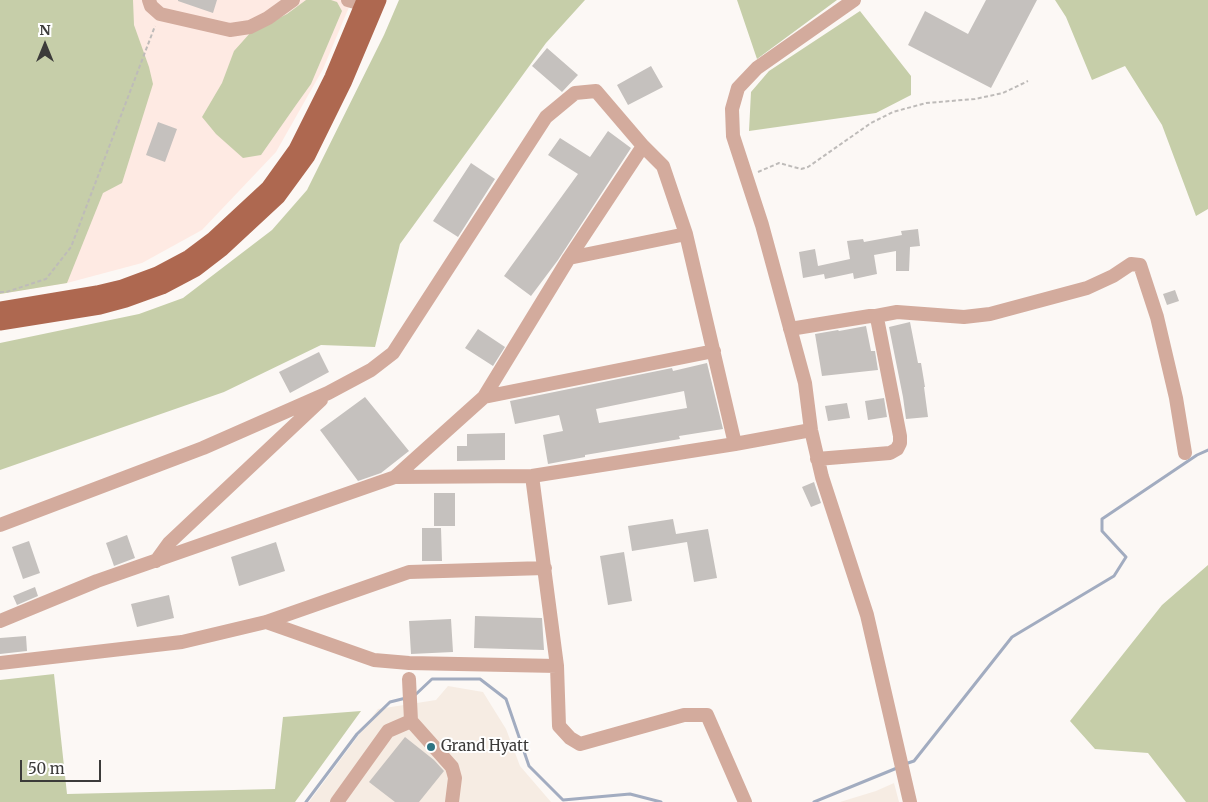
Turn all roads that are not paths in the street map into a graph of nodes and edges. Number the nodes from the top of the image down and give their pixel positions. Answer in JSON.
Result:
{"nodes":[{"id":1,"x":149,"y":0,"type":"edge"},
{"id":2,"x":293,"y":0,"type":"edge"},
{"id":3,"x":379,"y":0,"type":"edge"},
{"id":4,"x":854,"y":0,"type":"edge"},
{"id":5,"x":358,"y":1,"type":"edge"},
{"id":6,"x":643,"y":146,"type":"junction"},
{"id":7,"x":686,"y":234,"type":"junction"},
{"id":8,"x":569,"y":258,"type":"junction"},
{"id":9,"x":0,"y":309,"type":"edge"},
{"id":10,"x":876,"y":316,"type":"junction"},
{"id":11,"x":0,"y":323,"type":"edge"},
{"id":12,"x":790,"y":329,"type":"junction"},
{"id":13,"x":714,"y":351,"type":"junction"},
{"id":14,"x":328,"y":393,"type":"junction"},
{"id":15,"x":484,"y":397,"type":"junction"},
{"id":16,"x":811,"y":430,"type":"junction"},
{"id":17,"x":735,"y":444,"type":"junction"},
{"id":18,"x":1185,"y":453,"type":"dead end"},
{"id":19,"x":817,"y":459,"type":"junction"},
{"id":20,"x":532,"y":476,"type":"junction"},
{"id":21,"x":395,"y":477,"type":"junction"},
{"id":22,"x":0,"y":525,"type":"edge"},
{"id":23,"x":156,"y":561,"type":"junction"},
{"id":24,"x":545,"y":568,"type":"junction"},
{"id":25,"x":0,"y":622,"type":"edge"},
{"id":26,"x":266,"y":622,"type":"junction"},
{"id":27,"x":0,"y":663,"type":"edge"},
{"id":28,"x":557,"y":666,"type":"junction"},
{"id":29,"x":410,"y":679,"type":"dead end"},
{"id":30,"x":411,"y":721,"type":"junction"},
{"id":31,"x":337,"y":802,"type":"edge"},
{"id":32,"x":452,"y":802,"type":"edge"},
{"id":33,"x":745,"y":802,"type":"edge"},
{"id":34,"x":910,"y":802,"type":"edge"}],
"edges":[{"from":1,"to":2,"type":"street"},
{"from":3,"to":11,"type":"main road"},
{"from":4,"to":12,"type":"street"},
{"from":5,"to":9,"type":"main road"},
{"from":6,"to":7,"type":"street"},
{"from":6,"to":8,"type":"street"},
{"from":6,"to":14,"type":"street"},
{"from":7,"to":8,"type":"street"},
{"from":7,"to":13,"type":"street"},
{"from":8,"to":15,"type":"street"},
{"from":10,"to":12,"type":"street"},
{"from":10,"to":18,"type":"street"},
{"from":10,"to":19,"type":"street"},
{"from":12,"to":16,"type":"street"},
{"from":13,"to":15,"type":"street"},
{"from":13,"to":17,"type":"street"},
{"from":14,"to":22,"type":"street"},
{"from":14,"to":23,"type":"street"},
{"from":15,"to":21,"type":"street"},
{"from":16,"to":17,"type":"street"},
{"from":16,"to":19,"type":"street"},
{"from":17,"to":20,"type":"street"},
{"from":19,"to":34,"type":"street"},
{"from":20,"to":21,"type":"street"},
{"from":20,"to":24,"type":"street"},
{"from":21,"to":23,"type":"street"},
{"from":23,"to":25,"type":"street"},
{"from":24,"to":26,"type":"street"},
{"from":24,"to":28,"type":"street"},
{"from":26,"to":27,"type":"street"},
{"from":26,"to":28,"type":"street"},
{"from":28,"to":33,"type":"street"},
{"from":29,"to":30,"type":"street"},
{"from":30,"to":31,"type":"street"},
{"from":30,"to":32,"type":"street"}]}
